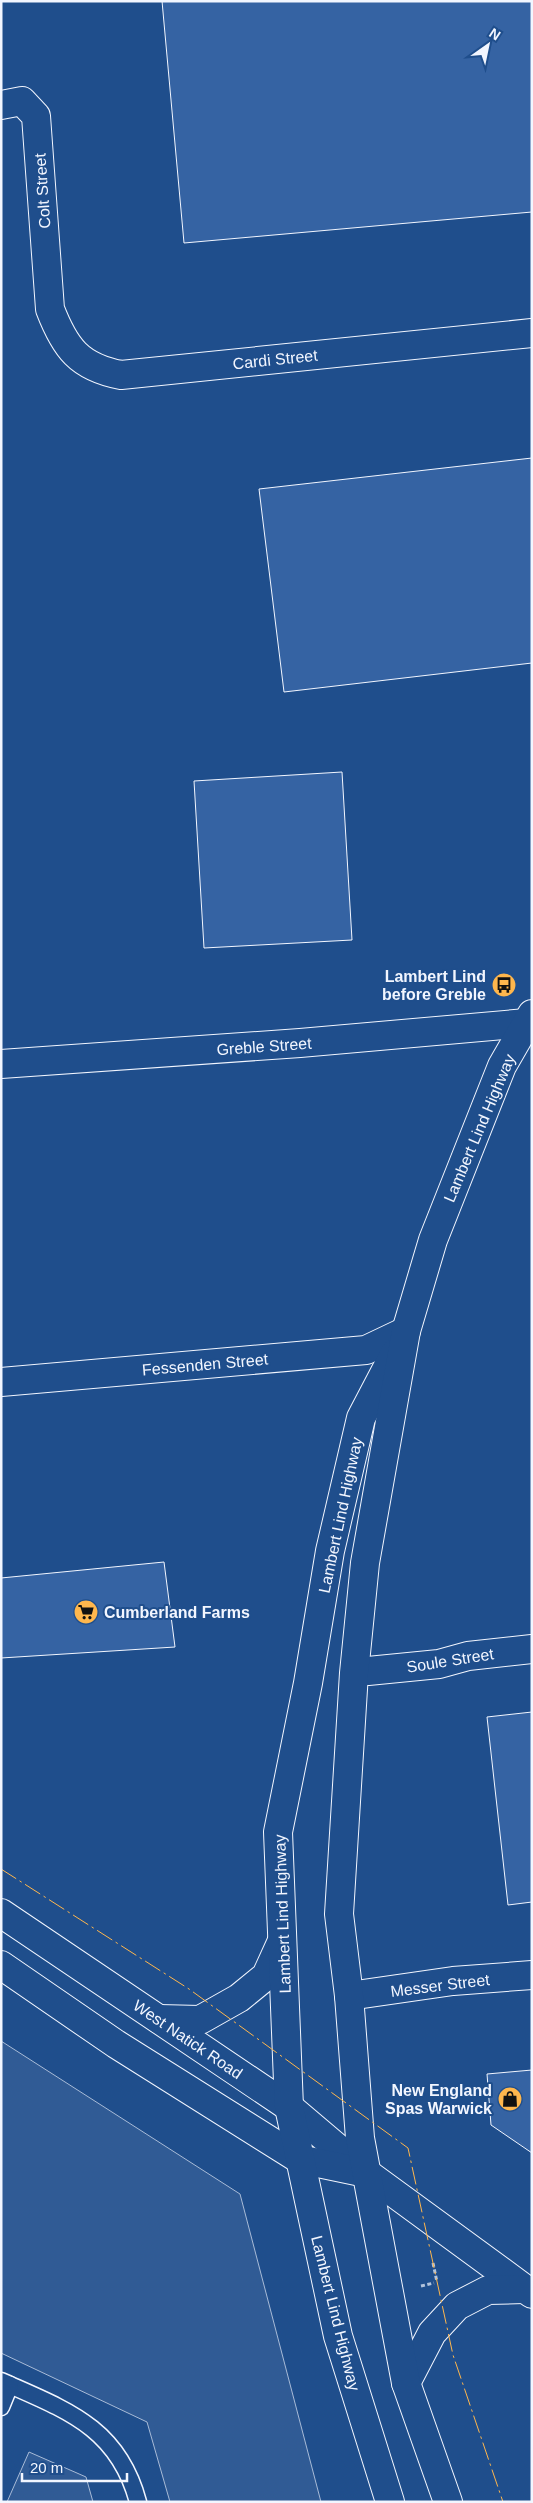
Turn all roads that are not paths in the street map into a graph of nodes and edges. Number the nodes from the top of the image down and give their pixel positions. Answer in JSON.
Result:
{"nodes":[{"id":1,"x":1,"y":105,"type":"edge"},
{"id":2,"x":50,"y":309,"type":"joint"},
{"id":3,"x":532,"y":333,"type":"edge"},
{"id":4,"x":529,"y":1018,"type":"edge"},
{"id":5,"x":1,"y":1064,"type":"edge"},
{"id":6,"x":406,"y":1331,"type":"junction"},
{"id":7,"x":1,"y":1382,"type":"edge"},
{"id":8,"x":532,"y":1649,"type":"edge"},
{"id":9,"x":368,"y":1671,"type":"dead end"},
{"id":10,"x":1,"y":1913,"type":"edge"},
{"id":11,"x":282,"y":1940,"type":"junction"},
{"id":12,"x":1,"y":1965,"type":"edge"},
{"id":13,"x":532,"y":1975,"type":"edge"},
{"id":14,"x":349,"y":1996,"type":"junction"},
{"id":15,"x":158,"y":2019,"type":"junction"},
{"id":16,"x":289,"y":2107,"type":"junction"},
{"id":17,"x":299,"y":2159,"type":"junction"},
{"id":18,"x":368,"y":2174,"type":"junction"},
{"id":19,"x":528,"y":2292,"type":"edge"},
{"id":20,"x":6,"y":2383,"type":"edge"},
{"id":21,"x":406,"y":2383,"type":"junction"},
{"id":22,"x":1,"y":2407,"type":"edge"},
{"id":23,"x":138,"y":2502,"type":"edge"},
{"id":24,"x":390,"y":2502,"type":"edge"},
{"id":25,"x":448,"y":2502,"type":"edge"}],
"edges":[{"from":1,"to":2,"type":"main road","name":"Colt Street"},
{"from":2,"to":3,"type":"main road","name":"Cardi Street"},
{"from":4,"to":5,"type":"main road","name":"Greble Street"},
{"from":4,"to":6,"type":"main road","name":"Lambert Lind Highway"},
{"from":6,"to":7,"type":"main road","name":"Fessenden Street"},
{"from":6,"to":11,"type":"main road","name":"Lambert Lind Highway"},
{"from":6,"to":14,"type":"main road","name":"Lambert Lind Highway"},
{"from":8,"to":9,"type":"main road","name":"Soule Street"},
{"from":10,"to":15,"type":"main road","name":"West Natick Road"},
{"from":11,"to":15,"type":"main road"},
{"from":11,"to":16,"type":"main road","name":"Lambert Lind Highway"},
{"from":12,"to":17,"type":"main road","name":"West Natick Road"},
{"from":13,"to":14,"type":"main road","name":"Messer Street"},
{"from":14,"to":18,"type":"main road","name":"Lambert Lind Highway"},
{"from":15,"to":16,"type":"main road","name":"West Natick Road"},
{"from":16,"to":17,"type":"main road","name":"Lambert Lind Highway"},
{"from":16,"to":18,"type":"main road","name":"West Natick Road"},
{"from":17,"to":18,"type":"main road","name":"West Natick Road"},
{"from":17,"to":24,"type":"main road","name":"Lambert Lind Highway"},
{"from":18,"to":19,"type":"main road","name":"West Natick Road"},
{"from":18,"to":21,"type":"main road","name":"Lambert Lind Highway"},
{"from":19,"to":21,"type":"main road"},
{"from":20,"to":22,"type":"lane"},
{"from":20,"to":23,"type":"lane"},
{"from":21,"to":25,"type":"main road","name":"Lambert Lind Highway"}]}
